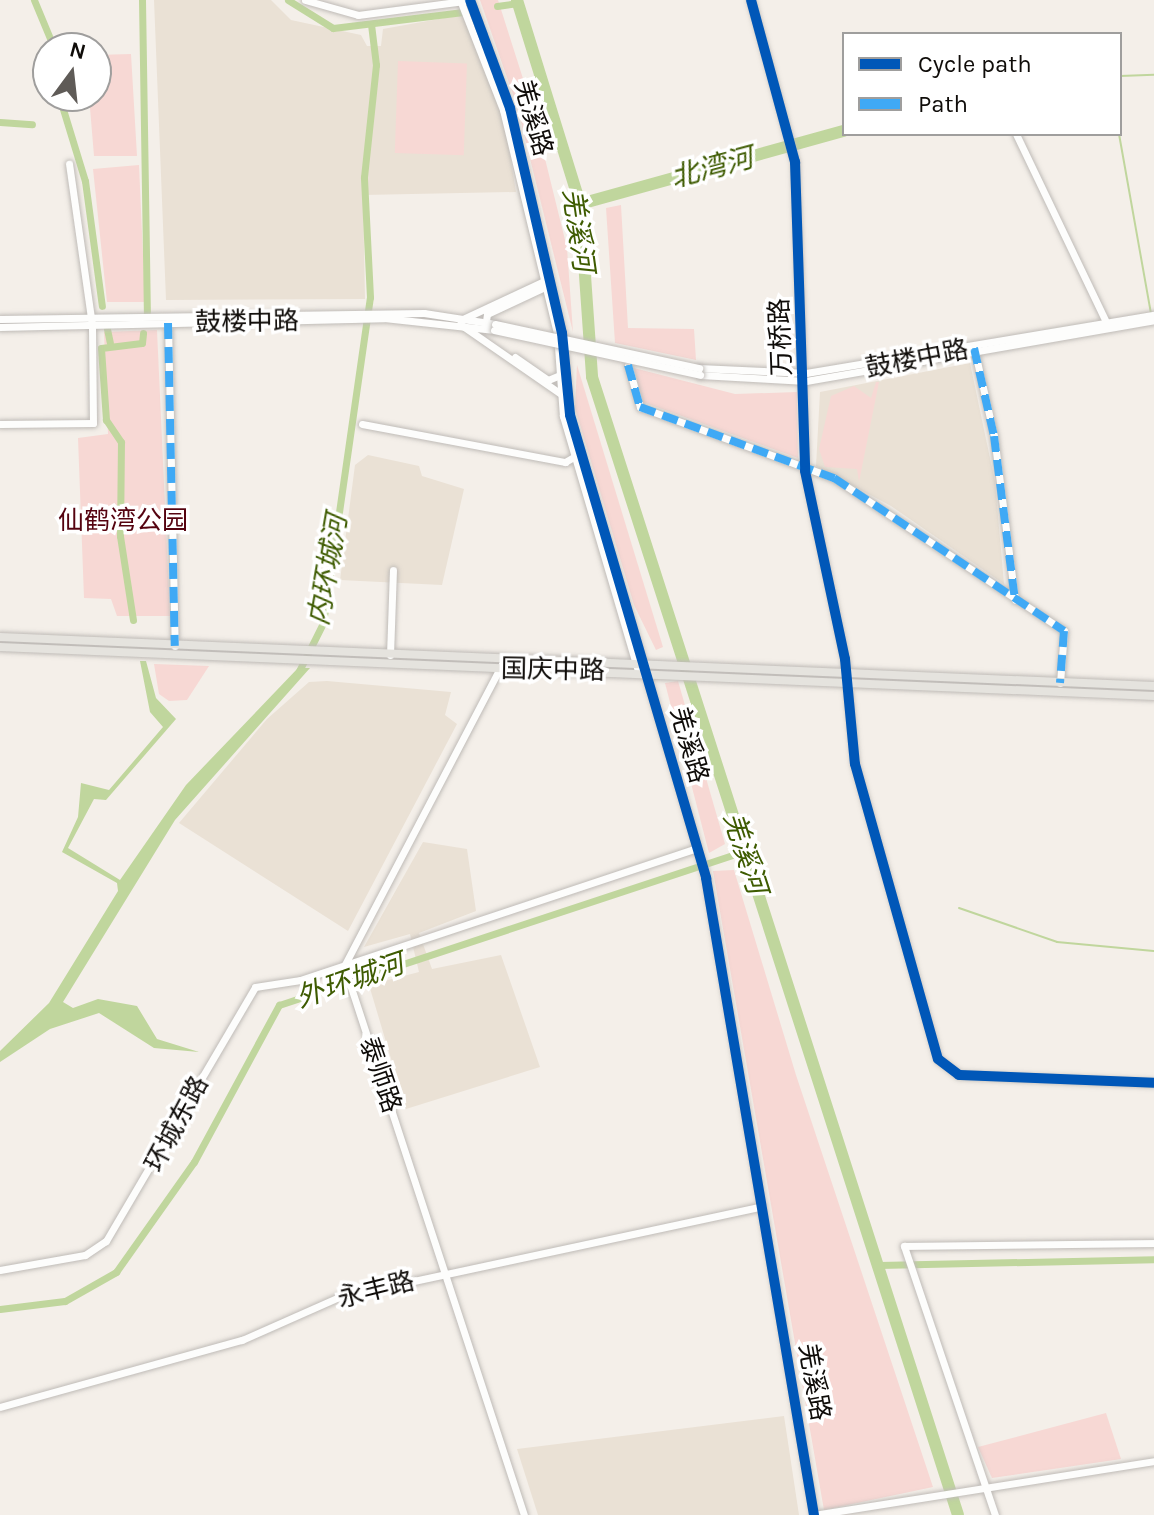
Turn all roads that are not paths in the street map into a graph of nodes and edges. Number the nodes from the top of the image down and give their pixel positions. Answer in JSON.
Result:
{"nodes":[{"id":1,"x":305,"y":0,"type":"edge"},
{"id":2,"x":470,"y":0,"type":"edge"},
{"id":3,"x":751,"y":0,"type":"edge"},
{"id":4,"x":460,"y":1,"type":"edge"},
{"id":5,"x":1017,"y":136,"type":"edge"},
{"id":6,"x":69,"y":164,"type":"dead end"},
{"id":7,"x":547,"y":283,"type":"junction"},
{"id":8,"x":369,"y":316,"type":"junction"},
{"id":9,"x":1154,"y":317,"type":"edge"},
{"id":10,"x":0,"y":319,"type":"edge"},
{"id":11,"x":460,"y":320,"type":"junction"},
{"id":12,"x":92,"y":321,"type":"junction"},
{"id":13,"x":168,"y":323,"type":"junction"},
{"id":14,"x":1108,"y":325,"type":"junction"},
{"id":15,"x":490,"y":326,"type":"junction"},
{"id":16,"x":0,"y":327,"type":"edge"},
{"id":17,"x":974,"y":348,"type":"junction"},
{"id":18,"x":628,"y":365,"type":"dead end"},
{"id":19,"x":560,"y":375,"type":"junction"},
{"id":20,"x":806,"y":377,"type":"junction"},
{"id":21,"x":563,"y":394,"type":"junction"},
{"id":22,"x":0,"y":424,"type":"edge"},
{"id":23,"x":362,"y":424,"type":"dead end"},
{"id":24,"x":578,"y":455,"type":"junction"},
{"id":25,"x":805,"y":471,"type":"junction"},
{"id":26,"x":393,"y":570,"type":"dead end"},
{"id":27,"x":1015,"y":600,"type":"junction"},
{"id":28,"x":0,"y":637,"type":"edge"},
{"id":29,"x":175,"y":646,"type":"junction"},
{"id":30,"x":0,"y":647,"type":"edge"},
{"id":31,"x":390,"y":655,"type":"junction"},
{"id":32,"x":505,"y":658,"type":"junction"},
{"id":33,"x":640,"y":667,"type":"junction"},
{"id":34,"x":500,"y":669,"type":"junction"},
{"id":35,"x":843,"y":678,"type":"junction"},
{"id":36,"x":1060,"y":683,"type":"junction"},
{"id":37,"x":1154,"y":686,"type":"edge"},
{"id":38,"x":1154,"y":696,"type":"edge"},
{"id":39,"x":697,"y":848,"type":"junction"},
{"id":40,"x":345,"y":969,"type":"junction"},
{"id":41,"x":1154,"y":1083,"type":"edge"},
{"id":42,"x":762,"y":1206,"type":"junction"},
{"id":43,"x":1154,"y":1243,"type":"edge"},
{"id":44,"x":0,"y":1270,"type":"edge"},
{"id":45,"x":447,"y":1273,"type":"junction"},
{"id":46,"x":0,"y":1407,"type":"edge"},
{"id":47,"x":1154,"y":1461,"type":"edge"},
{"id":48,"x":984,"y":1485,"type":"junction"},
{"id":49,"x":524,"y":1515,"type":"edge"},
{"id":50,"x":814,"y":1515,"type":"edge"},
{"id":51,"x":995,"y":1515,"type":"edge"}],
"edges":[{"from":1,"to":4,"type":"street"},
{"from":2,"to":4,"type":"street"},
{"from":2,"to":7,"type":"street","name":"羌溪路"},
{"from":3,"to":20,"type":"street","name":"万桥路"},
{"from":4,"to":7,"type":"street","name":"羌溪路"},
{"from":5,"to":14,"type":"street"},
{"from":6,"to":12,"type":"street"},
{"from":7,"to":11,"type":"street"},
{"from":7,"to":15,"type":"street"},
{"from":7,"to":19,"type":"street","name":"羌溪路"},
{"from":7,"to":21,"type":"street","name":"羌溪路"},
{"from":8,"to":11,"type":"street","name":"鼓楼中路"},
{"from":8,"to":12,"type":"street"},
{"from":8,"to":13,"type":"street","name":"鼓楼中路"},
{"from":9,"to":14,"type":"street","name":"鼓楼中路"},
{"from":10,"to":12,"type":"street"},
{"from":11,"to":15,"type":"street","name":"鼓楼中路"},
{"from":11,"to":21,"type":"street"},
{"from":12,"to":13,"type":"street","name":"鼓楼中路"},
{"from":12,"to":16,"type":"street","name":"鼓楼中路"},
{"from":12,"to":22,"type":"street"},
{"from":13,"to":29,"type":"street"},
{"from":14,"to":17,"type":"street","name":"鼓楼中路"},
{"from":14,"to":20,"type":"street"},
{"from":15,"to":19,"type":"street"},
{"from":15,"to":20,"type":"street","name":"鼓楼中路","bridge":true},
{"from":17,"to":20,"type":"street","name":"鼓楼中路"},
{"from":17,"to":27,"type":"street"},
{"from":18,"to":25,"type":"street"},
{"from":19,"to":21,"type":"street","name":"羌溪路"},
{"from":20,"to":25,"type":"street","name":"万桥路"},
{"from":21,"to":24,"type":"street","name":"羌溪路"},
{"from":23,"to":24,"type":"street"},
{"from":24,"to":33,"type":"street","name":"羌溪路"},
{"from":25,"to":27,"type":"street"},
{"from":25,"to":35,"type":"street","name":"万桥路"},
{"from":26,"to":31,"type":"street"},
{"from":27,"to":36,"type":"street"},
{"from":28,"to":29,"type":"main road","name":"国庆中路"},
{"from":29,"to":31,"type":"main road","name":"国庆中路"},
{"from":30,"to":34,"type":"main road","name":"国庆中路"},
{"from":31,"to":32,"type":"main road","name":"国庆中路"},
{"from":32,"to":33,"type":"main road","name":"国庆中路"},
{"from":32,"to":34,"type":"street"},
{"from":33,"to":34,"type":"main road","name":"国庆中路"},
{"from":33,"to":35,"type":"main road","name":"国庆中路"},
{"from":33,"to":39,"type":"street","name":"羌溪路"},
{"from":34,"to":40,"type":"street"},
{"from":35,"to":36,"type":"main road"},
{"from":35,"to":38,"type":"main road"},
{"from":35,"to":41,"type":"street","name":"万桥路"},
{"from":36,"to":37,"type":"main road"},
{"from":39,"to":40,"type":"street","name":"环城东路"},
{"from":39,"to":42,"type":"street","name":"羌溪路"},
{"from":40,"to":44,"type":"street","name":"环城东路"},
{"from":40,"to":45,"type":"street","name":"泰师路"},
{"from":42,"to":45,"type":"street","name":"永丰路"},
{"from":42,"to":50,"type":"street","name":"羌溪路"},
{"from":43,"to":48,"type":"street"},
{"from":45,"to":46,"type":"street","name":"永丰路"},
{"from":45,"to":49,"type":"street","name":"泰师路"},
{"from":47,"to":48,"type":"street"},
{"from":48,"to":50,"type":"street"},
{"from":48,"to":51,"type":"street"}]}
